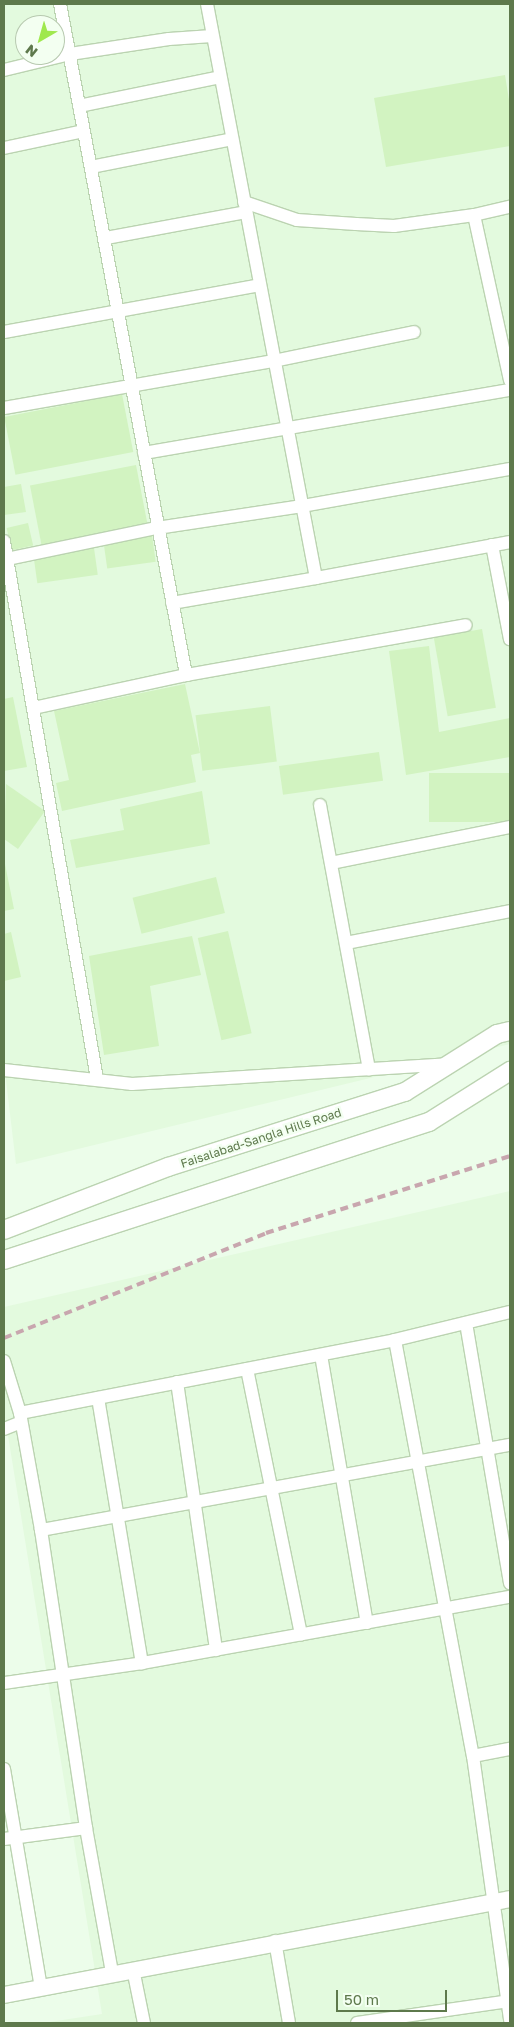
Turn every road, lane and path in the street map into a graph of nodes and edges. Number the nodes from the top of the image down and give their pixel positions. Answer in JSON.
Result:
{"nodes":[{"id":1,"x":60,"y":4,"type":"edge"},
{"id":2,"x":207,"y":4,"type":"edge"},
{"id":3,"x":212,"y":36,"type":"junction"},
{"id":4,"x":70,"y":54,"type":"junction"},
{"id":5,"x":4,"y":70,"type":"edge"},
{"id":6,"x":220,"y":77,"type":"junction"},
{"id":7,"x":80,"y":106,"type":"junction"},
{"id":8,"x":83,"y":131,"type":"junction"},
{"id":9,"x":232,"y":139,"type":"junction"},
{"id":10,"x":4,"y":148,"type":"edge"},
{"id":11,"x":91,"y":167,"type":"junction"},
{"id":12,"x":245,"y":207,"type":"junction"},
{"id":13,"x":510,"y":207,"type":"edge"},
{"id":14,"x":474,"y":215,"type":"junction"},
{"id":15,"x":106,"y":238,"type":"junction"},
{"id":16,"x":260,"y":285,"type":"junction"},
{"id":17,"x":117,"y":309,"type":"junction"},
{"id":18,"x":4,"y":332,"type":"edge"},
{"id":19,"x":414,"y":332,"type":"dead end"},
{"id":20,"x":274,"y":361,"type":"junction"},
{"id":21,"x":510,"y":380,"type":"edge"},
{"id":22,"x":131,"y":384,"type":"junction"},
{"id":23,"x":510,"y":390,"type":"edge"},
{"id":24,"x":4,"y":408,"type":"edge"},
{"id":25,"x":287,"y":429,"type":"junction"},
{"id":26,"x":144,"y":453,"type":"junction"},
{"id":27,"x":510,"y":468,"type":"edge"},
{"id":28,"x":302,"y":506,"type":"junction"},
{"id":29,"x":157,"y":528,"type":"junction"},
{"id":30,"x":4,"y":541,"type":"edge"},
{"id":31,"x":510,"y":542,"type":"edge"},
{"id":32,"x":492,"y":545,"type":"junction"},
{"id":33,"x":7,"y":559,"type":"junction"},
{"id":34,"x":316,"y":578,"type":"junction"},
{"id":35,"x":172,"y":603,"type":"junction"},
{"id":36,"x":466,"y":625,"type":"dead end"},
{"id":37,"x":510,"y":639,"type":"edge"},
{"id":38,"x":186,"y":675,"type":"junction"},
{"id":39,"x":33,"y":708,"type":"junction"},
{"id":40,"x":320,"y":805,"type":"dead end"},
{"id":41,"x":510,"y":827,"type":"edge"},
{"id":42,"x":331,"y":863,"type":"junction"},
{"id":43,"x":510,"y":911,"type":"edge"},
{"id":44,"x":346,"y":943,"type":"junction"},
{"id":45,"x":510,"y":1031,"type":"edge"},
{"id":46,"x":449,"y":1064,"type":"junction"},
{"id":47,"x":369,"y":1069,"type":"junction"},
{"id":48,"x":4,"y":1070,"type":"edge"},
{"id":49,"x":510,"y":1071,"type":"edge"},
{"id":50,"x":97,"y":1079,"type":"junction"},
{"id":51,"x":4,"y":1230,"type":"edge"},
{"id":52,"x":4,"y":1260,"type":"edge"},
{"id":53,"x":510,"y":1312,"type":"edge"},
{"id":54,"x":466,"y":1323,"type":"junction"},
{"id":55,"x":395,"y":1340,"type":"junction"},
{"id":56,"x":321,"y":1355,"type":"junction"},
{"id":57,"x":4,"y":1361,"type":"edge"},
{"id":58,"x":247,"y":1369,"type":"junction"},
{"id":59,"x":177,"y":1382,"type":"junction"},
{"id":60,"x":98,"y":1398,"type":"junction"},
{"id":61,"x":20,"y":1417,"type":"junction"},
{"id":62,"x":4,"y":1429,"type":"edge"},
{"id":63,"x":510,"y":1445,"type":"edge"},
{"id":64,"x":487,"y":1449,"type":"junction"},
{"id":65,"x":418,"y":1461,"type":"junction"},
{"id":66,"x":342,"y":1475,"type":"junction"},
{"id":67,"x":271,"y":1488,"type":"junction"},
{"id":68,"x":194,"y":1502,"type":"junction"},
{"id":69,"x":118,"y":1516,"type":"junction"},
{"id":70,"x":41,"y":1530,"type":"junction"},
{"id":71,"x":510,"y":1583,"type":"edge"},
{"id":72,"x":510,"y":1597,"type":"edge"},
{"id":73,"x":446,"y":1609,"type":"junction"},
{"id":74,"x":367,"y":1623,"type":"junction"},
{"id":75,"x":300,"y":1635,"type":"junction"},
{"id":76,"x":216,"y":1650,"type":"junction"},
{"id":77,"x":142,"y":1663,"type":"junction"},
{"id":78,"x":63,"y":1676,"type":"junction"},
{"id":79,"x":4,"y":1683,"type":"edge"},
{"id":80,"x":510,"y":1749,"type":"edge"},
{"id":81,"x":473,"y":1756,"type":"junction"},
{"id":82,"x":4,"y":1769,"type":"edge"},
{"id":83,"x":86,"y":1828,"type":"junction"},
{"id":84,"x":8,"y":1838,"type":"edge"},
{"id":85,"x":510,"y":1899,"type":"edge"},
{"id":86,"x":492,"y":1903,"type":"junction"},
{"id":87,"x":274,"y":1941,"type":"junction"},
{"id":88,"x":133,"y":1969,"type":"junction"},
{"id":89,"x":112,"y":1973,"type":"junction"},
{"id":90,"x":41,"y":1988,"type":"junction"},
{"id":91,"x":4,"y":1994,"type":"edge"},
{"id":92,"x":508,"y":2002,"type":"edge"},
{"id":93,"x":510,"y":2020,"type":"edge"},
{"id":94,"x":144,"y":2023,"type":"edge"},
{"id":95,"x":289,"y":2023,"type":"edge"},
{"id":96,"x":357,"y":2023,"type":"edge"}],
"edges":[{"from":1,"to":4,"type":"street"},
{"from":2,"to":3,"type":"street"},
{"from":3,"to":4,"type":"street"},
{"from":3,"to":6,"type":"street"},
{"from":4,"to":5,"type":"street"},
{"from":4,"to":7,"type":"street"},
{"from":6,"to":7,"type":"street"},
{"from":6,"to":9,"type":"street"},
{"from":7,"to":8,"type":"street"},
{"from":8,"to":10,"type":"street"},
{"from":8,"to":11,"type":"street"},
{"from":9,"to":11,"type":"street"},
{"from":9,"to":12,"type":"street"},
{"from":11,"to":15,"type":"street"},
{"from":12,"to":14,"type":"street"},
{"from":12,"to":15,"type":"street"},
{"from":12,"to":16,"type":"street"},
{"from":13,"to":14,"type":"street"},
{"from":14,"to":21,"type":"street"},
{"from":15,"to":17,"type":"street"},
{"from":16,"to":17,"type":"street"},
{"from":16,"to":20,"type":"street"},
{"from":17,"to":18,"type":"street"},
{"from":17,"to":22,"type":"street"},
{"from":19,"to":20,"type":"street"},
{"from":20,"to":22,"type":"street"},
{"from":20,"to":25,"type":"street"},
{"from":22,"to":24,"type":"street"},
{"from":22,"to":26,"type":"street"},
{"from":23,"to":25,"type":"street"},
{"from":25,"to":26,"type":"street"},
{"from":25,"to":28,"type":"street"},
{"from":26,"to":29,"type":"street"},
{"from":27,"to":28,"type":"street"},
{"from":28,"to":29,"type":"street"},
{"from":28,"to":34,"type":"street"},
{"from":29,"to":33,"type":"street"},
{"from":29,"to":35,"type":"street"},
{"from":30,"to":33,"type":"street"},
{"from":31,"to":32,"type":"street"},
{"from":32,"to":34,"type":"street"},
{"from":32,"to":37,"type":"street"},
{"from":33,"to":39,"type":"street"},
{"from":34,"to":35,"type":"street"},
{"from":35,"to":38,"type":"street"},
{"from":36,"to":38,"type":"street"},
{"from":38,"to":39,"type":"street"},
{"from":39,"to":50,"type":"street"},
{"from":40,"to":42,"type":"street"},
{"from":41,"to":42,"type":"street"},
{"from":42,"to":44,"type":"street"},
{"from":43,"to":44,"type":"street"},
{"from":44,"to":47,"type":"street"},
{"from":45,"to":46,"type":"main road","name":"Faisalabad-Sangla Hills Road"},
{"from":46,"to":47,"type":"street"},
{"from":46,"to":51,"type":"main road","name":"Faisalabad-Sangla Hills Road"},
{"from":47,"to":50,"type":"street"},
{"from":48,"to":50,"type":"street"},
{"from":49,"to":52,"type":"main road"},
{"from":53,"to":54,"type":"street"},
{"from":54,"to":55,"type":"street"},
{"from":54,"to":64,"type":"street"},
{"from":55,"to":56,"type":"street"},
{"from":55,"to":65,"type":"street"},
{"from":56,"to":58,"type":"street"},
{"from":56,"to":66,"type":"street"},
{"from":57,"to":61,"type":"street"},
{"from":58,"to":59,"type":"street"},
{"from":58,"to":67,"type":"street"},
{"from":59,"to":60,"type":"street"},
{"from":59,"to":68,"type":"street"},
{"from":60,"to":61,"type":"street"},
{"from":60,"to":69,"type":"street"},
{"from":61,"to":62,"type":"street"},
{"from":61,"to":70,"type":"street"},
{"from":63,"to":64,"type":"street"},
{"from":64,"to":65,"type":"street"},
{"from":64,"to":71,"type":"street"},
{"from":65,"to":66,"type":"street"},
{"from":65,"to":73,"type":"street"},
{"from":66,"to":67,"type":"street"},
{"from":66,"to":74,"type":"street"},
{"from":67,"to":68,"type":"street"},
{"from":67,"to":75,"type":"street"},
{"from":68,"to":69,"type":"street"},
{"from":68,"to":76,"type":"street"},
{"from":69,"to":70,"type":"street"},
{"from":69,"to":77,"type":"street"},
{"from":70,"to":78,"type":"street"},
{"from":72,"to":73,"type":"street"},
{"from":73,"to":74,"type":"street"},
{"from":73,"to":81,"type":"street"},
{"from":74,"to":75,"type":"street"},
{"from":75,"to":76,"type":"street"},
{"from":76,"to":77,"type":"street"},
{"from":77,"to":78,"type":"street"},
{"from":78,"to":79,"type":"street"},
{"from":78,"to":83,"type":"street"},
{"from":80,"to":81,"type":"street"},
{"from":81,"to":86,"type":"street"},
{"from":82,"to":84,"type":"street"},
{"from":83,"to":84,"type":"street"},
{"from":83,"to":89,"type":"street"},
{"from":84,"to":90,"type":"street"},
{"from":85,"to":86,"type":"street"},
{"from":86,"to":87,"type":"street"},
{"from":86,"to":92,"type":"street"},
{"from":87,"to":88,"type":"street"},
{"from":87,"to":95,"type":"street"},
{"from":88,"to":89,"type":"street"},
{"from":88,"to":94,"type":"street"},
{"from":89,"to":90,"type":"street"},
{"from":90,"to":91,"type":"street"},
{"from":92,"to":93,"type":"street"},
{"from":92,"to":96,"type":"street"}]}
